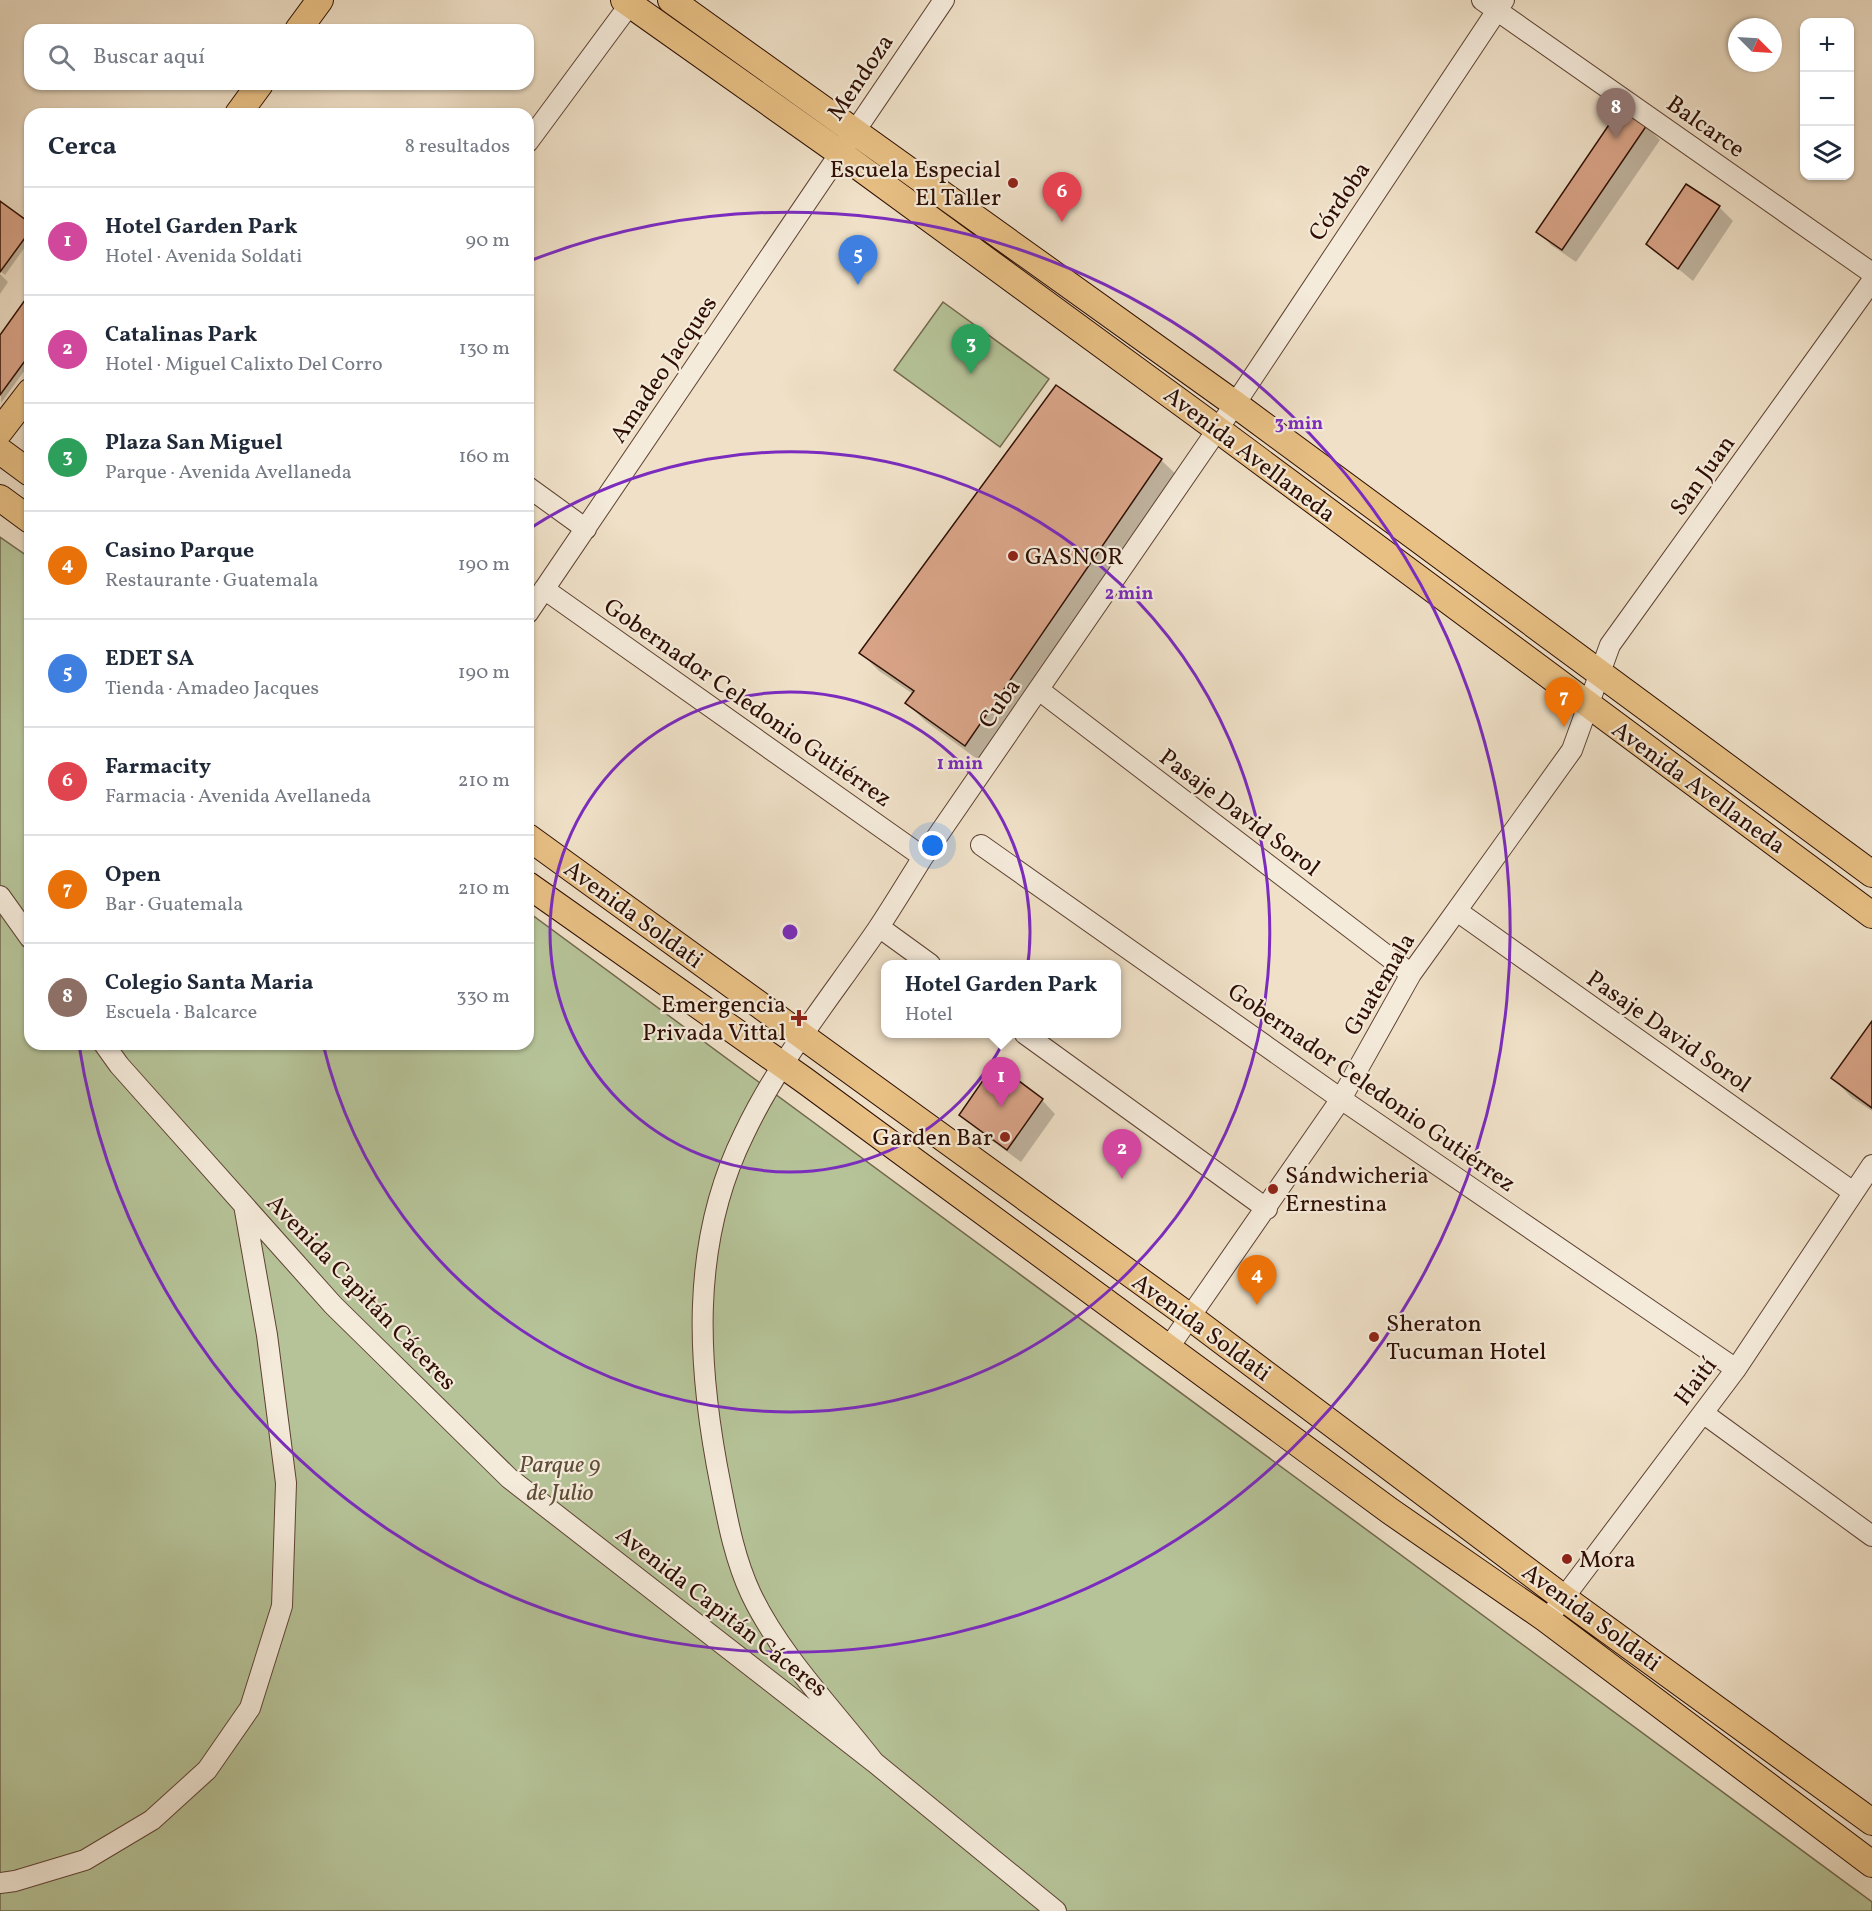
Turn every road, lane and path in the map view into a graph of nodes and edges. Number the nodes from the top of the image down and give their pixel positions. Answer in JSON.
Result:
{"nodes":[{"id":1,"x":320,"y":0,"type":"edge"},
{"id":2,"x":671,"y":0,"type":"edge"},
{"id":3,"x":944,"y":0,"type":"edge"},
{"id":4,"x":627,"y":2,"type":"edge"},
{"id":5,"x":1494,"y":4,"type":"edge"},
{"id":6,"x":302,"y":24,"type":"edge"},
{"id":7,"x":256,"y":90,"type":"edge"},
{"id":8,"x":242,"y":108,"type":"edge"},
{"id":9,"x":855,"y":129,"type":"junction"},
{"id":10,"x":534,"y":134,"type":"edge"},
{"id":11,"x":840,"y":153,"type":"junction"},
{"id":12,"x":1872,"y":273,"type":"edge"},
{"id":13,"x":1872,"y":281,"type":"edge"},
{"id":14,"x":24,"y":400,"type":"edge"},
{"id":15,"x":1235,"y":404,"type":"junction"},
{"id":16,"x":1217,"y":429,"type":"junction"},
{"id":17,"x":0,"y":431,"type":"edge"},
{"id":18,"x":0,"y":451,"type":"edge"},
{"id":19,"x":24,"y":469,"type":"edge"},
{"id":20,"x":534,"y":491,"type":"edge"},
{"id":21,"x":0,"y":498,"type":"edge"},
{"id":22,"x":24,"y":516,"type":"edge"},
{"id":23,"x":586,"y":529,"type":"junction"},
{"id":24,"x":544,"y":589,"type":"junction"},
{"id":25,"x":534,"y":604,"type":"edge"},
{"id":26,"x":1598,"y":673,"type":"junction"},
{"id":27,"x":1039,"y":690,"type":"junction"},
{"id":28,"x":1589,"y":706,"type":"junction"},
{"id":29,"x":534,"y":841,"type":"edge"},
{"id":30,"x":981,"y":845,"type":"dead end"},
{"id":31,"x":923,"y":857,"type":"junction"},
{"id":32,"x":1872,"y":874,"type":"edge"},
{"id":33,"x":534,"y":889,"type":"edge"},
{"id":34,"x":0,"y":896,"type":"edge"},
{"id":35,"x":1456,"y":911,"type":"junction"},
{"id":36,"x":1872,"y":915,"type":"edge"},
{"id":37,"x":879,"y":927,"type":"junction"},
{"id":38,"x":24,"y":930,"type":"edge"},
{"id":39,"x":924,"y":960,"type":"edge"},
{"id":40,"x":1411,"y":974,"type":"junction"},
{"id":41,"x":802,"y":1036,"type":"junction"},
{"id":42,"x":1031,"y":1038,"type":"edge"},
{"id":43,"x":108,"y":1050,"type":"edge"},
{"id":44,"x":782,"y":1064,"type":"junction"},
{"id":45,"x":1341,"y":1099,"type":"junction"},
{"id":46,"x":1872,"y":1165,"type":"edge"},
{"id":47,"x":1853,"y":1192,"type":"junction"},
{"id":48,"x":244,"y":1204,"type":"junction"},
{"id":49,"x":1267,"y":1209,"type":"junction"},
{"id":50,"x":1190,"y":1317,"type":"junction"},
{"id":51,"x":1169,"y":1347,"type":"junction"},
{"id":52,"x":1736,"y":1369,"type":"junction"},
{"id":53,"x":1703,"y":1413,"type":"junction"},
{"id":54,"x":1872,"y":1536,"type":"edge"},
{"id":55,"x":1565,"y":1599,"type":"junction"},
{"id":56,"x":1546,"y":1619,"type":"junction"},
{"id":57,"x":874,"y":1762,"type":"junction"},
{"id":58,"x":1872,"y":1822,"type":"edge"},
{"id":59,"x":1872,"y":1864,"type":"edge"},
{"id":60,"x":0,"y":1882,"type":"edge"},
{"id":61,"x":1056,"y":1911,"type":"edge"}],
"edges":[{"from":1,"to":6,"type":"main road"},
{"from":2,"to":9,"type":"main road","name":"Avenida Avellaneda"},
{"from":3,"to":9,"type":"street","name":"Mendoza"},
{"from":4,"to":10,"type":"street"},
{"from":4,"to":11,"type":"main road","name":"Avenida Avellaneda"},
{"from":5,"to":12,"type":"street","name":"Balcarce"},
{"from":5,"to":15,"type":"street","name":"Córdoba"},
{"from":7,"to":8,"type":"main road"},
{"from":9,"to":11,"type":"street","name":"Mendoza"},
{"from":9,"to":15,"type":"main road","name":"Avenida Avellaneda"},
{"from":11,"to":16,"type":"main road","name":"Avenida Avellaneda"},
{"from":11,"to":23,"type":"street","name":"Amadeo Jacques"},
{"from":13,"to":26,"type":"street","name":"San Juan"},
{"from":14,"to":17,"type":"main road"},
{"from":15,"to":16,"type":"street","name":"Córdoba"},
{"from":15,"to":26,"type":"main road","name":"Avenida Avellaneda"},
{"from":16,"to":27,"type":"street","name":"Cuba"},
{"from":16,"to":28,"type":"main road","name":"Avenida Avellaneda"},
{"from":18,"to":19,"type":"main road"},
{"from":20,"to":23,"type":"street"},
{"from":21,"to":22,"type":"main road"},
{"from":23,"to":24,"type":"street","name":"Amadeo Jacques"},
{"from":24,"to":25,"type":"street","name":"Amadeo Jacques"},
{"from":24,"to":31,"type":"street","name":"Gobernador Celedonio Gutiérrez"},
{"from":26,"to":28,"type":"street","name":"San Juan"},
{"from":26,"to":32,"type":"main road","name":"Avenida Avellaneda"},
{"from":27,"to":31,"type":"street","name":"Cuba"},
{"from":27,"to":40,"type":"street","name":"Pasaje David Sorol"},
{"from":28,"to":35,"type":"street","name":"Guatemala"},
{"from":28,"to":36,"type":"main road","name":"Avenida Avellaneda"},
{"from":29,"to":41,"type":"main road","name":"Avenida Soldati"},
{"from":30,"to":45,"type":"street","name":"Gobernador Celedonio Gutiérrez"},
{"from":31,"to":37,"type":"street","name":"Cuba"},
{"from":33,"to":44,"type":"main road","name":"Avenida Soldati"},
{"from":34,"to":38,"type":"street"},
{"from":35,"to":40,"type":"street","name":"Guatemala"},
{"from":35,"to":47,"type":"street","name":"Pasaje David Sorol"},
{"from":37,"to":39,"type":"street"},
{"from":37,"to":41,"type":"street","name":"Cuba"},
{"from":40,"to":45,"type":"street","name":"Guatemala"},
{"from":41,"to":44,"type":"street","name":"Cuba"},
{"from":41,"to":50,"type":"main road","name":"Avenida Soldati"},
{"from":42,"to":49,"type":"street"},
{"from":43,"to":48,"type":"street","name":"Avenida Capitán Cáceres"},
{"from":44,"to":51,"type":"main road","name":"Avenida Soldati"},
{"from":44,"to":57,"type":"street","name":"Cuba"},
{"from":45,"to":49,"type":"street","name":"Guatemala"},
{"from":45,"to":52,"type":"street","name":"Gobernador Celedonio Gutiérrez"},
{"from":46,"to":47,"type":"street","name":"Haití"},
{"from":47,"to":52,"type":"street","name":"Haití"},
{"from":48,"to":57,"type":"street","name":"Avenida Capitán Cáceres"},
{"from":48,"to":60,"type":"street"},
{"from":49,"to":50,"type":"street","name":"Guatemala"},
{"from":50,"to":51,"type":"street","name":"Guatemala"},
{"from":50,"to":55,"type":"main road","name":"Avenida Soldati"},
{"from":51,"to":56,"type":"main road","name":"Avenida Soldati"},
{"from":52,"to":53,"type":"street","name":"Haití"},
{"from":53,"to":54,"type":"street"},
{"from":53,"to":55,"type":"street","name":"Haití"},
{"from":55,"to":56,"type":"street","name":"Haití"},
{"from":55,"to":58,"type":"main road","name":"Avenida Soldati"},
{"from":56,"to":59,"type":"main road","name":"Avenida Soldati"},
{"from":57,"to":61,"type":"street","name":"Avenida Capitán Cáceres"}]}
